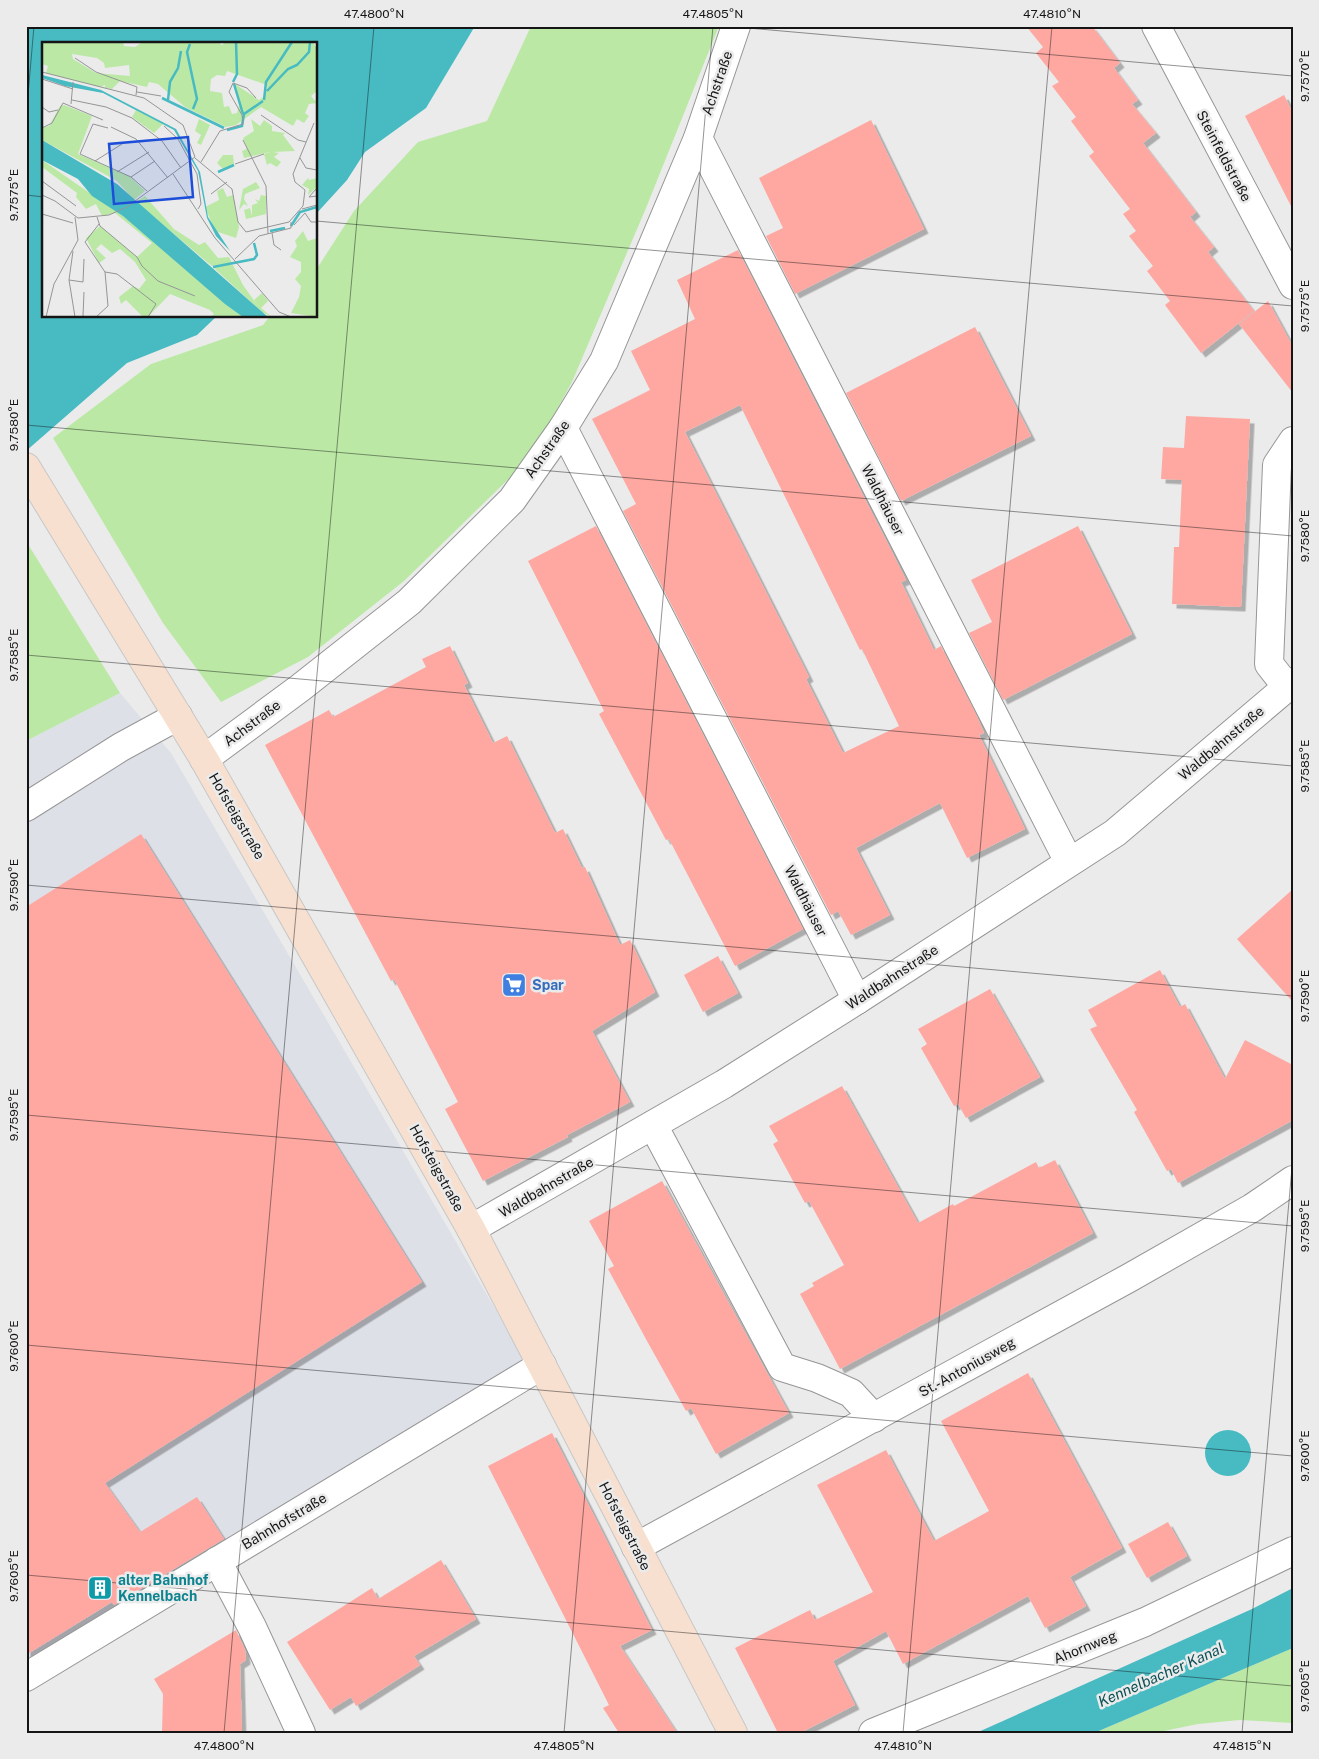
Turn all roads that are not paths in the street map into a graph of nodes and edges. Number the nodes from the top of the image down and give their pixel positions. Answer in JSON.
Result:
{"nodes":[{"id":1,"x":736,"y":26,"type":"edge"},
{"id":2,"x":1156,"y":26,"type":"edge"},
{"id":3,"x":698,"y":138,"type":"junction"},
{"id":4,"x":1293,"y":285,"type":"edge"},
{"id":5,"x":563,"y":428,"type":"junction"},
{"id":6,"x":1293,"y":441,"type":"edge"},
{"id":7,"x":26,"y":467,"type":"edge"},
{"id":8,"x":1290,"y":685,"type":"edge"},
{"id":9,"x":178,"y":716,"type":"junction"},
{"id":10,"x":204,"y":759,"type":"junction"},
{"id":11,"x":26,"y":807,"type":"edge"},
{"id":12,"x":1069,"y":862,"type":"junction"},
{"id":13,"x":857,"y":1000,"type":"junction"},
{"id":14,"x":654,"y":1125,"type":"junction"},
{"id":15,"x":1293,"y":1180,"type":"edge"},
{"id":16,"x":471,"y":1229,"type":"junction"},
{"id":17,"x":542,"y":1365,"type":"junction"},
{"id":18,"x":874,"y":1418,"type":"junction"},
{"id":19,"x":636,"y":1547,"type":"junction"},
{"id":20,"x":1293,"y":1551,"type":"edge"},
{"id":21,"x":217,"y":1561,"type":"junction"},
{"id":22,"x":26,"y":1677,"type":"edge"},
{"id":23,"x":301,"y":1733,"type":"edge"},
{"id":24,"x":733,"y":1733,"type":"edge"},
{"id":25,"x":873,"y":1733,"type":"edge"}],
"edges":[{"from":1,"to":3,"type":"street","name":"Achstraße"},
{"from":2,"to":4,"type":"street","name":"Steinfeldstraße"},
{"from":3,"to":5,"type":"street","name":"Achstraße"},
{"from":3,"to":12,"type":"street","name":"Waldhäuser"},
{"from":5,"to":10,"type":"street","name":"Achstraße"},
{"from":5,"to":13,"type":"street","name":"Waldhäuser"},
{"from":6,"to":8,"type":"street","name":"Waldbahnstraße"},
{"from":7,"to":9,"type":"main road","name":"Hofsteigstraße"},
{"from":8,"to":12,"type":"street","name":"Waldbahnstraße"},
{"from":9,"to":10,"type":"main road","name":"Hofsteigstraße"},
{"from":9,"to":11,"type":"street"},
{"from":10,"to":16,"type":"main road","name":"Hofsteigstraße"},
{"from":12,"to":13,"type":"street","name":"Waldbahnstraße"},
{"from":13,"to":14,"type":"street","name":"Waldbahnstraße"},
{"from":14,"to":16,"type":"street","name":"Waldbahnstraße"},
{"from":14,"to":18,"type":"street"},
{"from":15,"to":18,"type":"street","name":"St.-Antoniusweg"},
{"from":16,"to":17,"type":"main road","name":"Hofsteigstraße"},
{"from":17,"to":19,"type":"main road","name":"Hofsteigstraße"},
{"from":17,"to":21,"type":"street","name":"Bahnhofstraße"},
{"from":18,"to":19,"type":"street","name":"St.-Antoniusweg"},
{"from":19,"to":24,"type":"main road","name":"Hofsteigstraße"},
{"from":20,"to":25,"type":"street","name":"Ahornweg"},
{"from":21,"to":22,"type":"street","name":"Bahnhofstraße"},
{"from":21,"to":23,"type":"street"}]}
